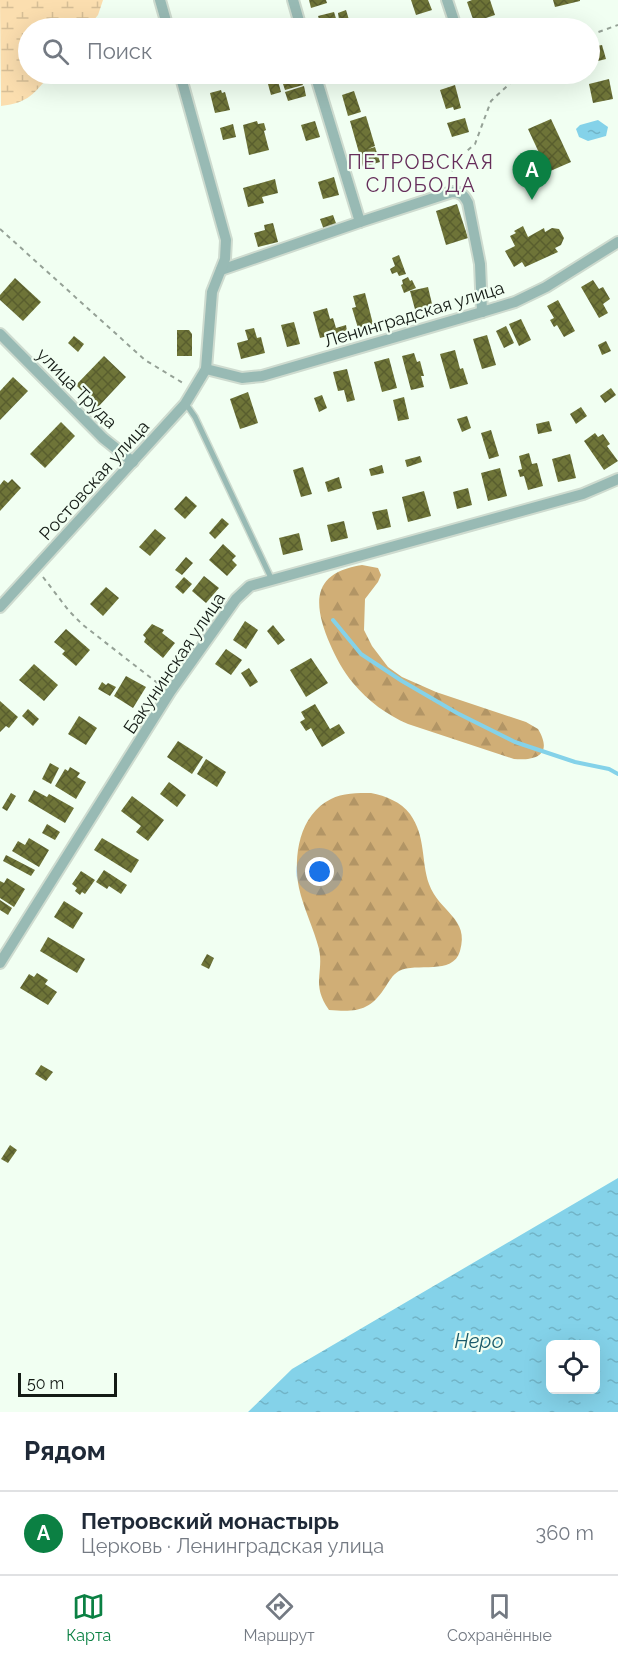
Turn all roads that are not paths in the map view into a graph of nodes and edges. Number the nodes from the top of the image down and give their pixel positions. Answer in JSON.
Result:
{"nodes":[{"id":1,"x":160,"y":0,"type":"edge"},
{"id":2,"x":293,"y":0,"type":"edge"},
{"id":3,"x":447,"y":0,"type":"edge"},
{"id":4,"x":165,"y":18,"type":"edge"},
{"id":5,"x":298,"y":18,"type":"edge"},
{"id":6,"x":453,"y":18,"type":"edge"},
{"id":7,"x":183,"y":84,"type":"edge"},
{"id":8,"x":318,"y":84,"type":"edge"},
{"id":9,"x":360,"y":222,"type":"junction"},
{"id":10,"x":618,"y":242,"type":"edge"},
{"id":11,"x":221,"y":270,"type":"junction"},
{"id":12,"x":482,"y":312,"type":"junction"},
{"id":13,"x":0,"y":334,"type":"edge"},
{"id":14,"x":206,"y":369,"type":"junction"},
{"id":15,"x":185,"y":404,"type":"junction"},
{"id":16,"x":133,"y":462,"type":"junction"},
{"id":17,"x":618,"y":479,"type":"edge"},
{"id":18,"x":273,"y":580,"type":"junction"},
{"id":19,"x":0,"y":608,"type":"edge"},
{"id":20,"x":0,"y":963,"type":"edge"}],
"edges":[{"from":1,"to":4,"type":"street"},
{"from":2,"to":5,"type":"street"},
{"from":3,"to":6,"type":"street"},
{"from":7,"to":11,"type":"street"},
{"from":8,"to":9,"type":"street"},
{"from":9,"to":11,"type":"street"},
{"from":9,"to":12,"type":"street"},
{"from":10,"to":12,"type":"street","name":"Ленинградская улица"},
{"from":11,"to":14,"type":"street"},
{"from":12,"to":14,"type":"street","name":"Ленинградская улица"},
{"from":13,"to":16,"type":"street","name":"улица Труда"},
{"from":14,"to":15,"type":"street","name":"Ростовская улица"},
{"from":15,"to":16,"type":"street","name":"Ростовская улица"},
{"from":15,"to":18,"type":"lane"},
{"from":16,"to":19,"type":"street","name":"Ростовская улица"},
{"from":17,"to":18,"type":"street","name":"Бакунинская улица"},
{"from":18,"to":20,"type":"street","name":"Бакунинская улица"}]}
